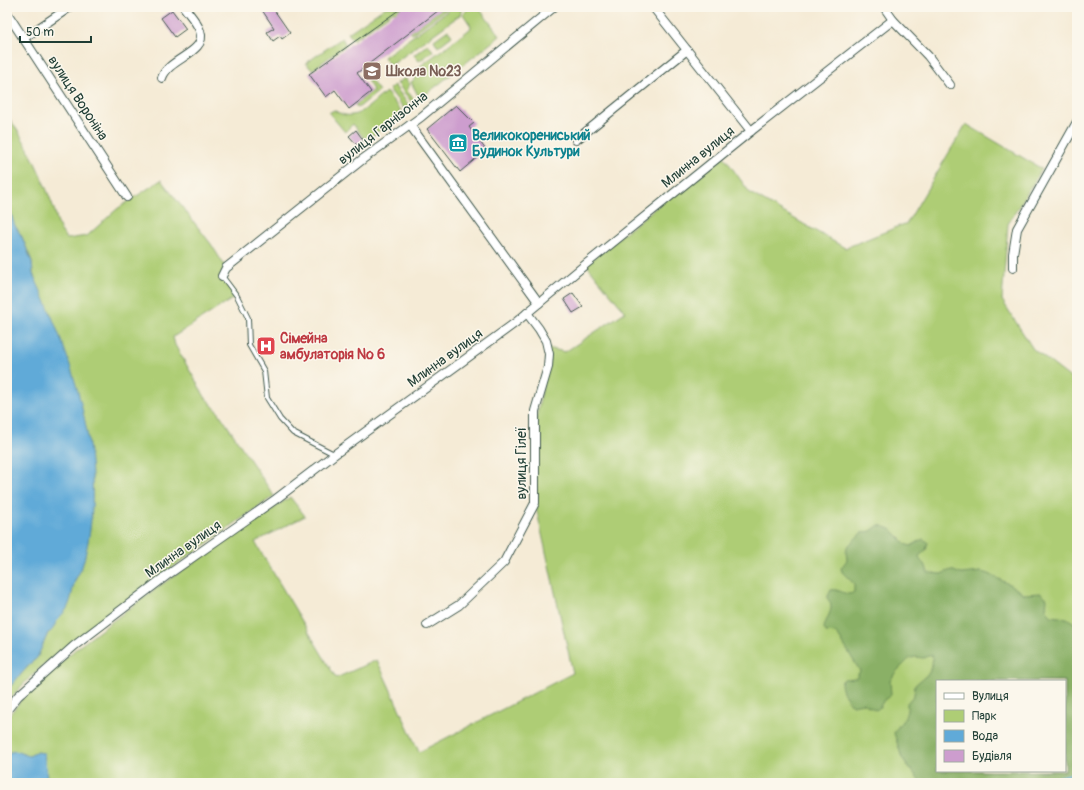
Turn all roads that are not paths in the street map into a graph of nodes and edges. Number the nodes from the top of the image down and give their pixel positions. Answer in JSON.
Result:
{"nodes":[{"id":1,"x":70,"y":7,"type":"edge"},
{"id":2,"x":184,"y":7,"type":"edge"},
{"id":3,"x":554,"y":7,"type":"edge"},
{"id":4,"x":653,"y":7,"type":"edge"},
{"id":5,"x":884,"y":7,"type":"edge"},
{"id":6,"x":7,"y":13,"type":"edge"},
{"id":7,"x":893,"y":20,"type":"junction"},
{"id":8,"x":24,"y":38,"type":"junction"},
{"id":9,"x":686,"y":50,"type":"junction"},
{"id":10,"x":162,"y":78,"type":"dead end"},
{"id":11,"x":950,"y":85,"type":"dead end"},
{"id":12,"x":1077,"y":122,"type":"edge"},
{"id":13,"x":410,"y":125,"type":"junction"},
{"id":14,"x":751,"y":131,"type":"junction"},
{"id":15,"x":576,"y":140,"type":"dead end"},
{"id":16,"x":127,"y":197,"type":"dead end"},
{"id":17,"x":1013,"y":268,"type":"dead end"},
{"id":18,"x":224,"y":272,"type":"joint"},
{"id":19,"x":539,"y":303,"type":"junction"},
{"id":20,"x":527,"y":313,"type":"junction"},
{"id":21,"x":335,"y":454,"type":"junction"},
{"id":22,"x":427,"y":625,"type":"dead end"},
{"id":23,"x":7,"y":710,"type":"edge"}],
"edges":[{"from":1,"to":8,"type":"street"},
{"from":2,"to":10,"type":"street"},
{"from":3,"to":13,"type":"street","name":"вулиця Гарнізонна"},
{"from":4,"to":9,"type":"street"},
{"from":5,"to":7,"type":"street"},
{"from":6,"to":8,"type":"street","name":"вулиця Вороніна"},
{"from":7,"to":11,"type":"street"},
{"from":7,"to":14,"type":"street","name":"Млинна вулиця"},
{"from":8,"to":16,"type":"street","name":"вулиця Вороніна"},
{"from":9,"to":14,"type":"street"},
{"from":9,"to":15,"type":"street"},
{"from":12,"to":17,"type":"street"},
{"from":13,"to":18,"type":"street","name":"вулиця Гарнізонна"},
{"from":13,"to":19,"type":"street"},
{"from":14,"to":19,"type":"street","name":"Млинна вулиця"},
{"from":18,"to":21,"type":"lane"},
{"from":19,"to":20,"type":"street","name":"Млинна вулиця"},
{"from":20,"to":21,"type":"street","name":"Млинна вулиця"},
{"from":20,"to":22,"type":"street","name":"вулиця Гілеї"},
{"from":21,"to":23,"type":"street","name":"Млинна вулиця"}]}
